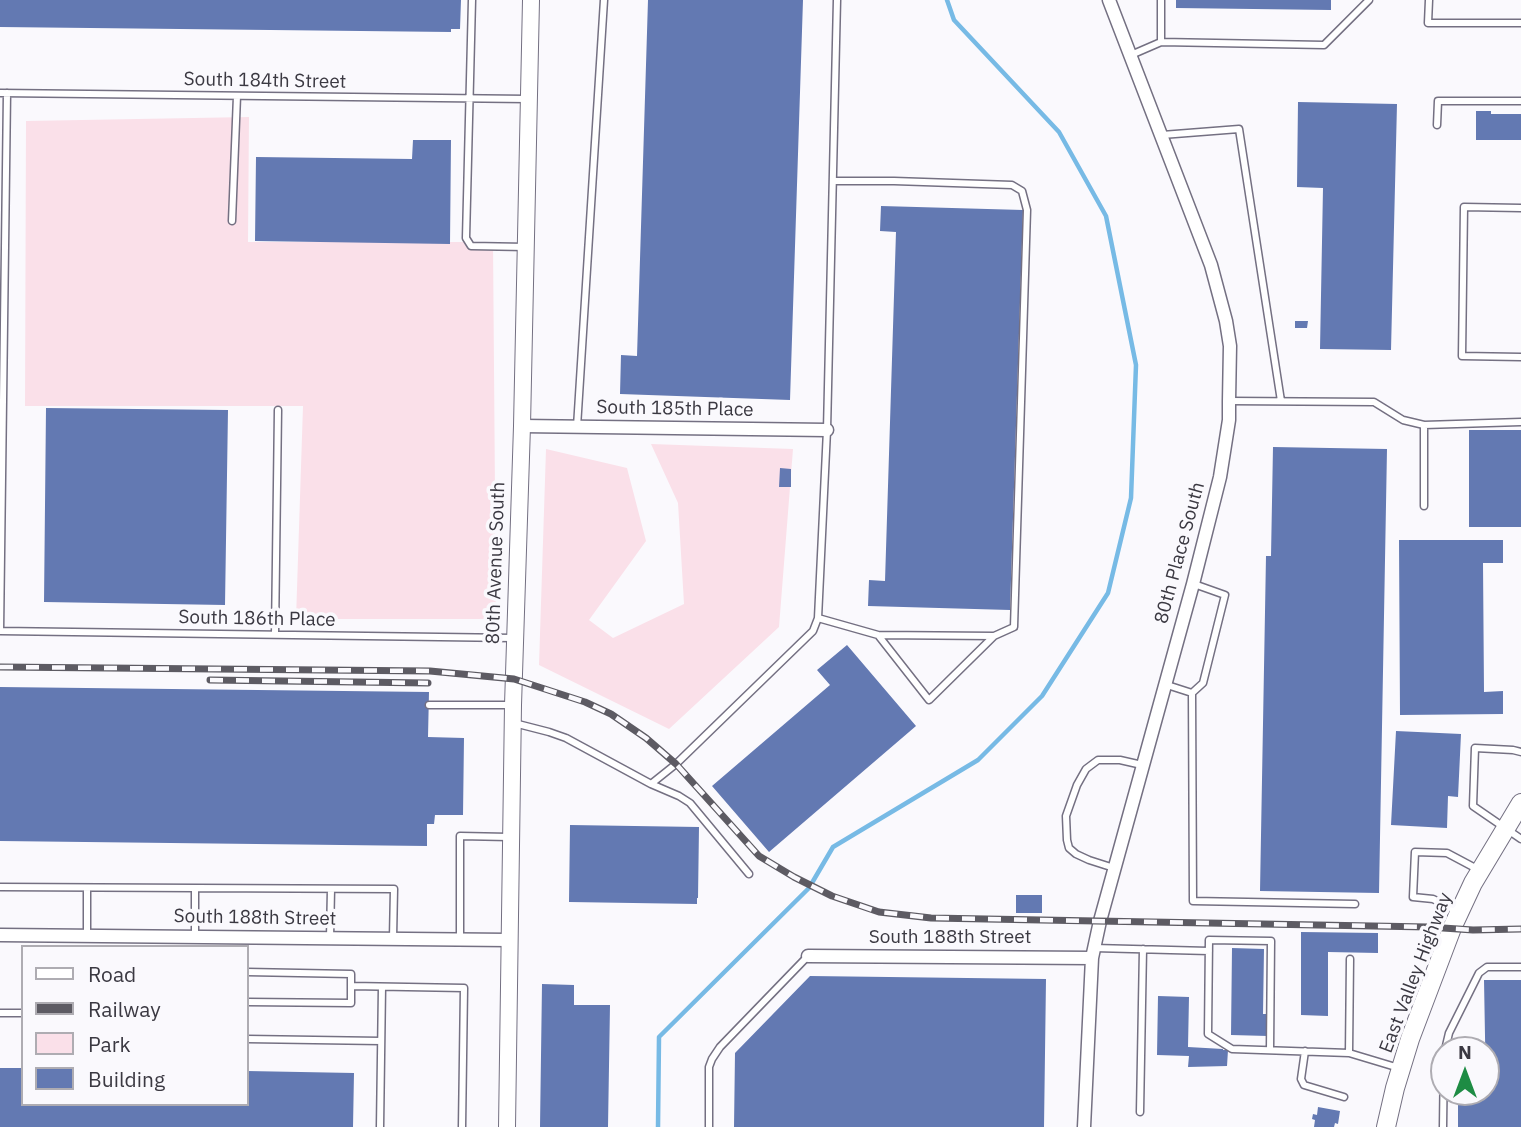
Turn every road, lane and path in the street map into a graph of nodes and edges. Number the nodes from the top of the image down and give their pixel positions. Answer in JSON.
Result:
{"nodes":[{"id":1,"x":472,"y":0,"type":"edge"},
{"id":2,"x":531,"y":0,"type":"edge"},
{"id":3,"x":604,"y":0,"type":"edge"},
{"id":4,"x":837,"y":0,"type":"edge"},
{"id":5,"x":1109,"y":0,"type":"edge"},
{"id":6,"x":1161,"y":0,"type":"edge"},
{"id":7,"x":1369,"y":0,"type":"edge"},
{"id":8,"x":1429,"y":0,"type":"edge"},
{"id":9,"x":1521,"y":23,"type":"edge"},
{"id":10,"x":1161,"y":41,"type":"junction"},
{"id":11,"x":1131,"y":55,"type":"junction"},
{"id":12,"x":3,"y":93,"type":"edge"},
{"id":13,"x":237,"y":96,"type":"junction"},
{"id":14,"x":469,"y":99,"type":"junction"},
{"id":15,"x":530,"y":100,"type":"junction"},
{"id":16,"x":1521,"y":102,"type":"edge"},
{"id":17,"x":1437,"y":125,"type":"dead end"},
{"id":18,"x":1162,"y":135,"type":"junction"},
{"id":19,"x":833,"y":181,"type":"junction"},
{"id":20,"x":1521,"y":208,"type":"edge"},
{"id":21,"x":232,"y":221,"type":"dead end"},
{"id":22,"x":527,"y":247,"type":"junction"},
{"id":23,"x":1521,"y":357,"type":"edge"},
{"id":24,"x":1229,"y":401,"type":"junction"},
{"id":25,"x":1281,"y":401,"type":"junction"},
{"id":26,"x":278,"y":410,"type":"dead end"},
{"id":27,"x":1521,"y":422,"type":"edge"},
{"id":28,"x":1424,"y":425,"type":"junction"},
{"id":29,"x":522,"y":426,"type":"junction"},
{"id":30,"x":578,"y":427,"type":"junction"},
{"id":31,"x":827,"y":430,"type":"junction"},
{"id":32,"x":1424,"y":506,"type":"dead end"},
{"id":33,"x":1193,"y":584,"type":"junction"},
{"id":34,"x":818,"y":618,"type":"junction"},
{"id":35,"x":0,"y":631,"type":"edge"},
{"id":36,"x":275,"y":635,"type":"junction"},
{"id":37,"x":878,"y":635,"type":"junction"},
{"id":38,"x":994,"y":636,"type":"junction"},
{"id":39,"x":514,"y":638,"type":"junction"},
{"id":40,"x":1164,"y":684,"type":"junction"},
{"id":41,"x":1192,"y":693,"type":"junction"},
{"id":42,"x":429,"y":705,"type":"dead end"},
{"id":43,"x":513,"y":705,"type":"junction"},
{"id":44,"x":512,"y":723,"type":"junction"},
{"id":45,"x":1521,"y":752,"type":"edge"},
{"id":46,"x":1142,"y":765,"type":"junction"},
{"id":47,"x":651,"y":784,"type":"junction"},
{"id":48,"x":1521,"y":803,"type":"edge"},
{"id":49,"x":1506,"y":828,"type":"junction"},
{"id":50,"x":511,"y":837,"type":"junction"},
{"id":51,"x":1521,"y":839,"type":"edge"},
{"id":52,"x":1114,"y":867,"type":"junction"},
{"id":53,"x":1481,"y":871,"type":"junction"},
{"id":54,"x":749,"y":874,"type":"dead end"},
{"id":55,"x":0,"y":887,"type":"edge"},
{"id":56,"x":87,"y":888,"type":"junction"},
{"id":57,"x":195,"y":888,"type":"junction"},
{"id":58,"x":331,"y":889,"type":"junction"},
{"id":59,"x":1355,"y":904,"type":"dead end"},
{"id":60,"x":1459,"y":912,"type":"junction"},
{"id":61,"x":0,"y":935,"type":"edge"},
{"id":62,"x":87,"y":936,"type":"junction"},
{"id":63,"x":195,"y":937,"type":"junction"},
{"id":64,"x":330,"y":938,"type":"junction"},
{"id":65,"x":393,"y":939,"type":"junction"},
{"id":66,"x":460,"y":940,"type":"junction"},
{"id":67,"x":509,"y":940,"type":"junction"},
{"id":68,"x":219,"y":942,"type":"edge"},
{"id":69,"x":1143,"y":949,"type":"junction"},
{"id":70,"x":1209,"y":950,"type":"junction"},
{"id":71,"x":1093,"y":953,"type":"junction"},
{"id":72,"x":808,"y":956,"type":"joint"},
{"id":73,"x":1350,"y":959,"type":"dead end"},
{"id":74,"x":1521,"y":967,"type":"edge"},
{"id":75,"x":248,"y":972,"type":"edge"},
{"id":76,"x":351,"y":986,"type":"junction"},
{"id":77,"x":382,"y":987,"type":"junction"},
{"id":78,"x":248,"y":1002,"type":"edge"},
{"id":79,"x":0,"y":1013,"type":"edge"},
{"id":80,"x":21,"y":1013,"type":"edge"},
{"id":81,"x":1449,"y":1036,"type":"edge"},
{"id":82,"x":248,"y":1039,"type":"edge"},
{"id":83,"x":381,"y":1041,"type":"junction"},
{"id":84,"x":1270,"y":1050,"type":"junction"},
{"id":85,"x":1305,"y":1051,"type":"junction"},
{"id":86,"x":1349,"y":1053,"type":"junction"},
{"id":87,"x":1401,"y":1068,"type":"junction"},
{"id":88,"x":1344,"y":1097,"type":"dead end"},
{"id":89,"x":1443,"y":1106,"type":"edge"},
{"id":90,"x":1140,"y":1112,"type":"dead end"},
{"id":91,"x":380,"y":1127,"type":"edge"},
{"id":92,"x":462,"y":1127,"type":"edge"},
{"id":93,"x":508,"y":1127,"type":"edge"},
{"id":94,"x":709,"y":1127,"type":"edge"},
{"id":95,"x":1084,"y":1127,"type":"edge"},
{"id":96,"x":1386,"y":1127,"type":"edge"},
{"id":97,"x":1443,"y":1127,"type":"edge"}],
"edges":[{"from":1,"to":14,"type":"lane"},
{"from":2,"to":15,"type":"street","name":"80th Avenue South"},
{"from":3,"to":30,"type":"lane"},
{"from":4,"to":19,"type":"lane"},
{"from":5,"to":11,"type":"street","name":"80th Place South"},
{"from":6,"to":10,"type":"lane"},
{"from":7,"to":10,"type":"lane"},
{"from":8,"to":9,"type":"lane"},
{"from":10,"to":11,"type":"lane"},
{"from":11,"to":18,"type":"street","name":"80th Place South"},
{"from":12,"to":13,"type":"lane","name":"South 184th Street"},
{"from":12,"to":35,"type":"lane"},
{"from":13,"to":14,"type":"lane","name":"South 184th Street"},
{"from":13,"to":21,"type":"lane"},
{"from":14,"to":15,"type":"lane","name":"South 184th Street"},
{"from":14,"to":22,"type":"lane"},
{"from":15,"to":22,"type":"street","name":"80th Avenue South"},
{"from":16,"to":17,"type":"lane"},
{"from":18,"to":24,"type":"street","name":"80th Place South"},
{"from":18,"to":25,"type":"lane"},
{"from":19,"to":31,"type":"lane"},
{"from":19,"to":38,"type":"lane"},
{"from":20,"to":23,"type":"lane"},
{"from":22,"to":29,"type":"street","name":"80th Avenue South"},
{"from":24,"to":25,"type":"lane"},
{"from":24,"to":33,"type":"street","name":"80th Place South"},
{"from":25,"to":28,"type":"lane"},
{"from":26,"to":36,"type":"lane"},
{"from":27,"to":28,"type":"lane"},
{"from":28,"to":32,"type":"lane"},
{"from":29,"to":30,"type":"street","name":"South 185th Place"},
{"from":29,"to":39,"type":"street","name":"80th Avenue South"},
{"from":30,"to":31,"type":"street","name":"South 185th Place"},
{"from":31,"to":34,"type":"lane"},
{"from":33,"to":40,"type":"street","name":"80th Place South"},
{"from":33,"to":41,"type":"lane"},
{"from":34,"to":37,"type":"lane"},
{"from":34,"to":47,"type":"lane"},
{"from":35,"to":36,"type":"lane","name":"South 186th Place"},
{"from":36,"to":39,"type":"lane","name":"South 186th Place"},
{"from":37,"to":38,"type":"lane"},
{"from":37,"to":38,"type":"lane"},
{"from":39,"to":43,"type":"street","name":"80th Avenue South"},
{"from":40,"to":41,"type":"lane"},
{"from":40,"to":46,"type":"street","name":"80th Place South"},
{"from":41,"to":59,"type":"lane"},
{"from":42,"to":43,"type":"lane"},
{"from":43,"to":44,"type":"street","name":"80th Avenue South"},
{"from":44,"to":47,"type":"lane"},
{"from":44,"to":50,"type":"street","name":"80th Avenue South"},
{"from":45,"to":49,"type":"lane"},
{"from":46,"to":52,"type":"street","name":"80th Place South"},
{"from":46,"to":52,"type":"lane"},
{"from":47,"to":54,"type":"lane"},
{"from":48,"to":49,"type":"main road","name":"East Valley Highway"},
{"from":49,"to":51,"type":"lane"},
{"from":49,"to":53,"type":"main road","name":"East Valley Highway"},
{"from":50,"to":66,"type":"lane"},
{"from":50,"to":67,"type":"street","name":"80th Avenue South"},
{"from":52,"to":71,"type":"street","name":"80th Place South"},
{"from":53,"to":60,"type":"main road","name":"East Valley Highway"},
{"from":53,"to":60,"type":"lane"},
{"from":55,"to":56,"type":"lane"},
{"from":56,"to":57,"type":"lane"},
{"from":56,"to":62,"type":"lane"},
{"from":57,"to":58,"type":"lane"},
{"from":57,"to":63,"type":"lane"},
{"from":58,"to":64,"type":"lane"},
{"from":58,"to":65,"type":"lane"},
{"from":60,"to":87,"type":"main road","name":"East Valley Highway"},
{"from":61,"to":62,"type":"street","name":"South 188th Street"},
{"from":62,"to":63,"type":"street","name":"South 188th Street"},
{"from":63,"to":68,"type":"street","name":"South 188th Street"},
{"from":64,"to":65,"type":"street","name":"South 188th Street"},
{"from":64,"to":68,"type":"street","name":"South 188th Street"},
{"from":65,"to":66,"type":"street","name":"South 188th Street"},
{"from":66,"to":67,"type":"street","name":"South 188th Street"},
{"from":67,"to":93,"type":"street","name":"80th Avenue South"},
{"from":69,"to":70,"type":"lane"},
{"from":69,"to":71,"type":"lane"},
{"from":69,"to":90,"type":"lane"},
{"from":70,"to":84,"type":"lane"},
{"from":70,"to":84,"type":"lane"},
{"from":71,"to":72,"type":"street","name":"South 188th Street"},
{"from":71,"to":95,"type":"street","name":"80th Place South"},
{"from":72,"to":94,"type":"lane"},
{"from":73,"to":86,"type":"lane"},
{"from":74,"to":81,"type":"lane"},
{"from":75,"to":76,"type":"lane"},
{"from":76,"to":77,"type":"lane"},
{"from":76,"to":78,"type":"lane"},
{"from":77,"to":83,"type":"lane"},
{"from":77,"to":92,"type":"lane"},
{"from":79,"to":80,"type":"lane"},
{"from":82,"to":83,"type":"lane"},
{"from":83,"to":91,"type":"lane"},
{"from":84,"to":85,"type":"lane"},
{"from":85,"to":86,"type":"lane"},
{"from":85,"to":88,"type":"lane"},
{"from":86,"to":87,"type":"lane"},
{"from":87,"to":96,"type":"main road","name":"East Valley Highway"},
{"from":89,"to":97,"type":"lane"}]}
